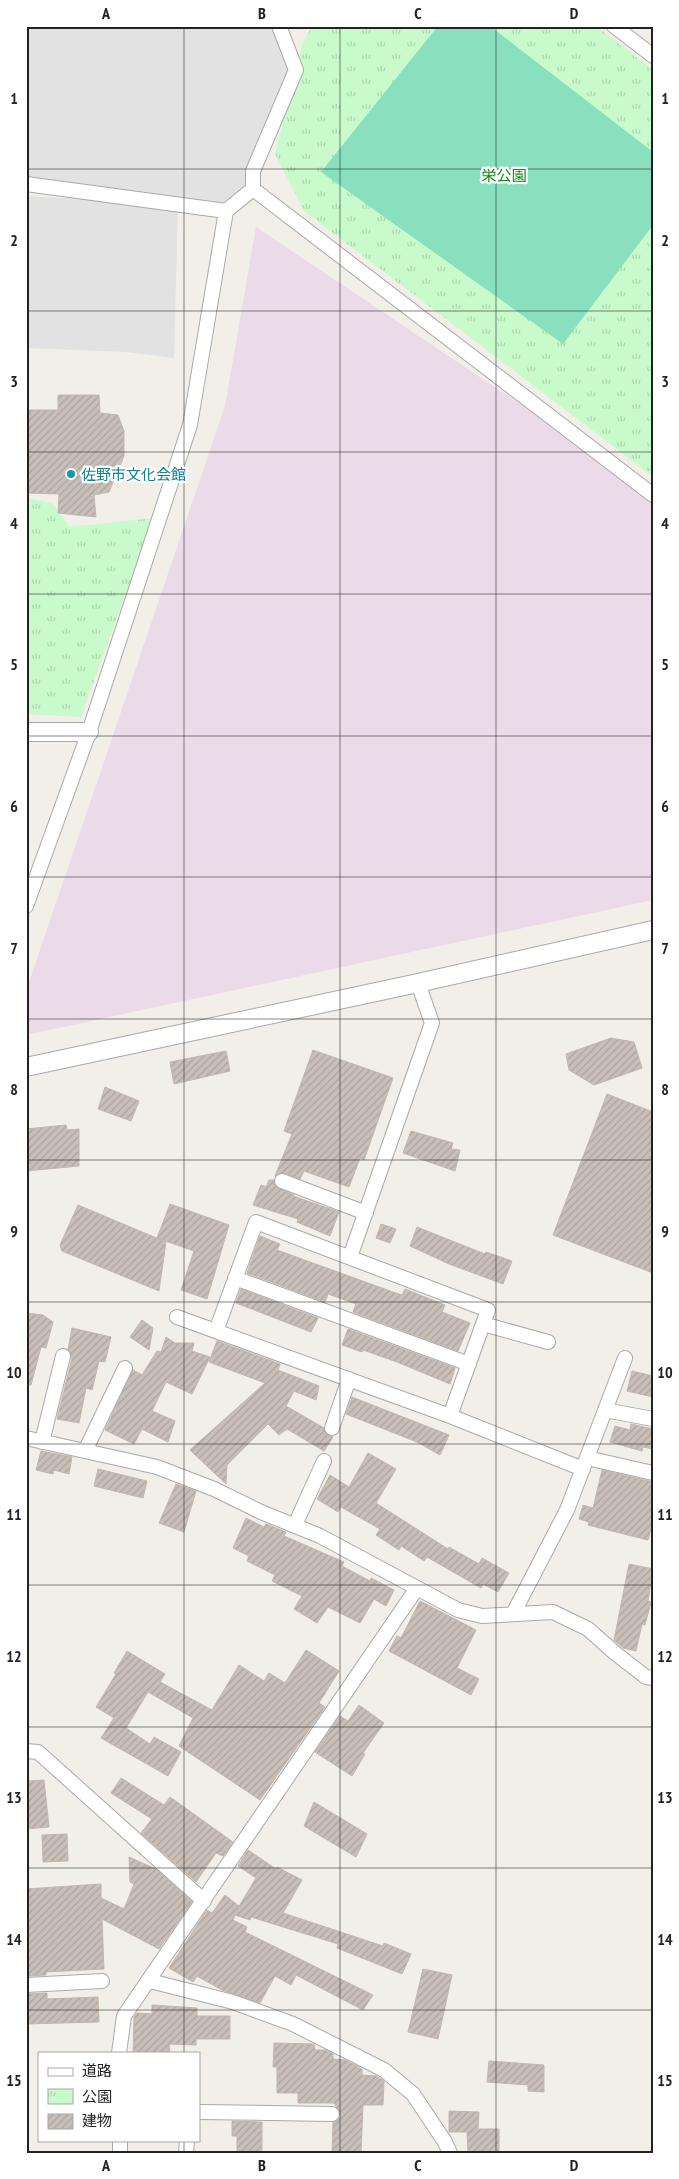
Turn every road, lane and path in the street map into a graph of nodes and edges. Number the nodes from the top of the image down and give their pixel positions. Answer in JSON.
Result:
{"nodes":[{"id":1,"x":279,"y":26,"type":"edge"},
{"id":2,"x":614,"y":26,"type":"edge"},
{"id":3,"x":653,"y":56,"type":"edge"},
{"id":4,"x":26,"y":184,"type":"edge"},
{"id":5,"x":253,"y":188,"type":"junction"},
{"id":6,"x":226,"y":211,"type":"junction"},
{"id":7,"x":653,"y":495,"type":"edge"},
{"id":8,"x":26,"y":732,"type":"edge"},
{"id":9,"x":89,"y":732,"type":"junction"},
{"id":10,"x":26,"y":906,"type":"edge"},
{"id":11,"x":653,"y":930,"type":"edge"},
{"id":12,"x":418,"y":983,"type":"junction"},
{"id":13,"x":26,"y":1067,"type":"edge"},
{"id":14,"x":282,"y":1181,"type":"dead end"},
{"id":15,"x":366,"y":1213,"type":"junction"},
{"id":16,"x":350,"y":1257,"type":"junction"},
{"id":17,"x":235,"y":1278,"type":"junction"},
{"id":18,"x":177,"y":1317,"type":"dead end"},
{"id":19,"x":483,"y":1324,"type":"junction"},
{"id":20,"x":216,"y":1331,"type":"junction"},
{"id":21,"x":548,"y":1342,"type":"dead end"},
{"id":22,"x":63,"y":1356,"type":"dead end"},
{"id":23,"x":625,"y":1358,"type":"dead end"},
{"id":24,"x":469,"y":1364,"type":"junction"},
{"id":25,"x":125,"y":1368,"type":"dead end"},
{"id":26,"x":349,"y":1379,"type":"junction"},
{"id":27,"x":606,"y":1410,"type":"junction"},
{"id":28,"x":450,"y":1416,"type":"junction"},
{"id":29,"x":653,"y":1419,"type":"edge"},
{"id":30,"x":332,"y":1428,"type":"dead end"},
{"id":31,"x":26,"y":1438,"type":"edge"},
{"id":32,"x":42,"y":1442,"type":"junction"},
{"id":33,"x":85,"y":1451,"type":"junction"},
{"id":34,"x":324,"y":1461,"type":"dead end"},
{"id":35,"x":585,"y":1464,"type":"junction"},
{"id":36,"x":653,"y":1473,"type":"edge"},
{"id":37,"x":295,"y":1525,"type":"junction"},
{"id":38,"x":416,"y":1588,"type":"junction"},
{"id":39,"x":513,"y":1614,"type":"junction"},
{"id":40,"x":653,"y":1678,"type":"edge"},
{"id":41,"x":26,"y":1751,"type":"edge"},
{"id":42,"x":204,"y":1901,"type":"junction"},
{"id":43,"x":102,"y":1981,"type":"dead end"},
{"id":44,"x":150,"y":1981,"type":"junction"},
{"id":45,"x":26,"y":1985,"type":"edge"},
{"id":46,"x":120,"y":2052,"type":"edge"},
{"id":47,"x":200,"y":2112,"type":"edge"},
{"id":48,"x":332,"y":2114,"type":"dead end"},
{"id":49,"x":450,"y":2153,"type":"edge"}],
"edges":[{"from":1,"to":5,"type":"street"},
{"from":2,"to":3,"type":"street"},
{"from":4,"to":6,"type":"street"},
{"from":5,"to":6,"type":"street"},
{"from":5,"to":7,"type":"street"},
{"from":6,"to":9,"type":"street"},
{"from":8,"to":9,"type":"street"},
{"from":9,"to":10,"type":"street"},
{"from":11,"to":12,"type":"street"},
{"from":12,"to":13,"type":"street"},
{"from":12,"to":15,"type":"street"},
{"from":14,"to":15,"type":"street"},
{"from":15,"to":16,"type":"street"},
{"from":16,"to":17,"type":"street"},
{"from":16,"to":19,"type":"street"},
{"from":17,"to":20,"type":"street"},
{"from":17,"to":24,"type":"street"},
{"from":18,"to":20,"type":"street"},
{"from":19,"to":21,"type":"street"},
{"from":19,"to":24,"type":"street"},
{"from":20,"to":26,"type":"street"},
{"from":22,"to":32,"type":"street"},
{"from":23,"to":27,"type":"street"},
{"from":24,"to":28,"type":"street"},
{"from":25,"to":33,"type":"street"},
{"from":26,"to":28,"type":"street"},
{"from":26,"to":30,"type":"street"},
{"from":27,"to":29,"type":"street"},
{"from":27,"to":35,"type":"street"},
{"from":28,"to":35,"type":"street"},
{"from":31,"to":32,"type":"street"},
{"from":32,"to":33,"type":"street"},
{"from":33,"to":37,"type":"street"},
{"from":34,"to":37,"type":"street"},
{"from":35,"to":36,"type":"street"},
{"from":35,"to":39,"type":"street"},
{"from":37,"to":38,"type":"street"},
{"from":38,"to":39,"type":"street"},
{"from":38,"to":42,"type":"street"},
{"from":39,"to":40,"type":"street"},
{"from":41,"to":42,"type":"street"},
{"from":42,"to":44,"type":"street"},
{"from":43,"to":45,"type":"street"},
{"from":44,"to":46,"type":"street"},
{"from":44,"to":49,"type":"street"},
{"from":47,"to":48,"type":"street"}]}
